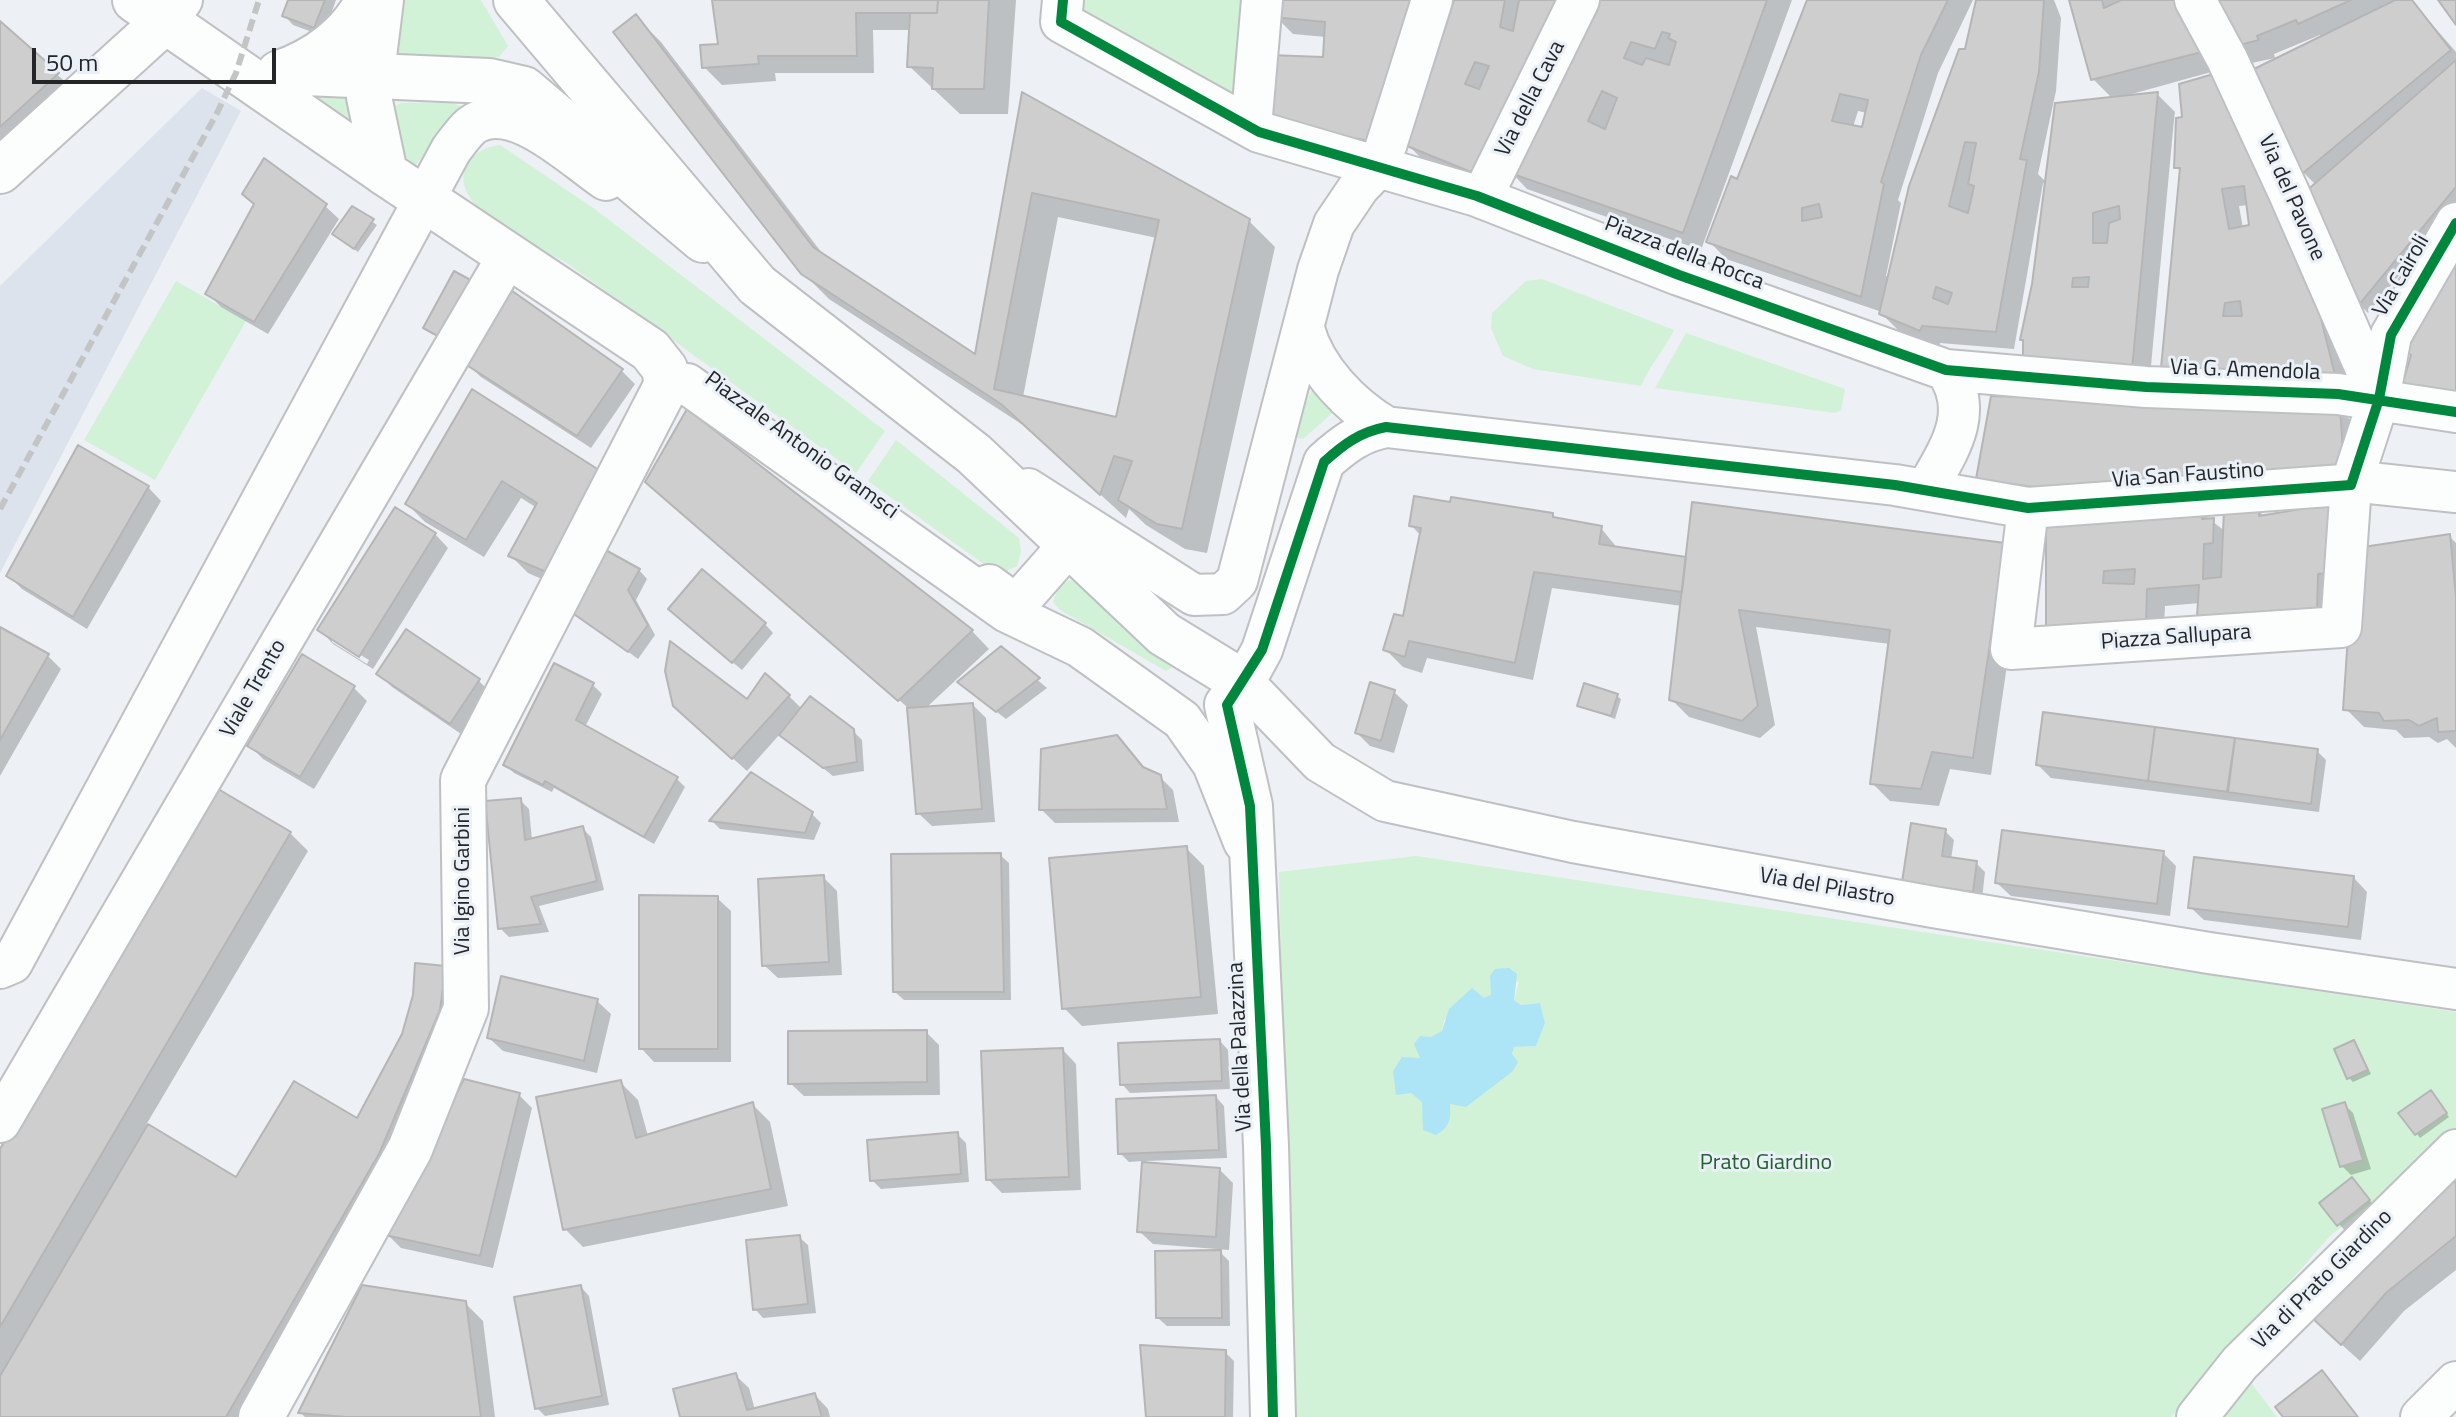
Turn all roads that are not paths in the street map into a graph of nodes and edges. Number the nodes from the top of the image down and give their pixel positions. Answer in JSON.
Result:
{"nodes":[{"id":1,"x":368,"y":0,"type":"edge"},
{"id":2,"x":381,"y":0,"type":"edge"},
{"id":3,"x":516,"y":0,"type":"edge"},
{"id":4,"x":1063,"y":0,"type":"edge"},
{"id":5,"x":1262,"y":0,"type":"edge"},
{"id":6,"x":1432,"y":0,"type":"edge"},
{"id":7,"x":1579,"y":0,"type":"edge"},
{"id":8,"x":2195,"y":0,"type":"edge"},
{"id":9,"x":160,"y":7,"type":"edge"},
{"id":10,"x":262,"y":74,"type":"junction"},
{"id":11,"x":370,"y":77,"type":"junction"},
{"id":12,"x":1251,"y":127,"type":"junction"},
{"id":13,"x":451,"y":150,"type":"junction"},
{"id":14,"x":1380,"y":165,"type":"junction"},
{"id":15,"x":0,"y":171,"type":"edge"},
{"id":16,"x":385,"y":173,"type":"junction"},
{"id":17,"x":1482,"y":197,"type":"junction"},
{"id":18,"x":422,"y":198,"type":"junction"},
{"id":19,"x":2456,"y":223,"type":"edge"},
{"id":20,"x":472,"y":231,"type":"junction"},
{"id":21,"x":508,"y":256,"type":"junction"},
{"id":22,"x":757,"y":285,"type":"junction"},
{"id":23,"x":1304,"y":329,"type":"junction"},
{"id":24,"x":658,"y":368,"type":"junction"},
{"id":25,"x":1946,"y":370,"type":"junction"},
{"id":26,"x":2110,"y":383,"type":"joint"},
{"id":27,"x":2379,"y":399,"type":"junction"},
{"id":28,"x":2456,"y":412,"type":"edge"},
{"id":29,"x":1386,"y":427,"type":"junction"},
{"id":30,"x":974,"y":454,"type":"junction"},
{"id":31,"x":2351,"y":485,"type":"junction"},
{"id":32,"x":1926,"y":490,"type":"junction"},
{"id":33,"x":2456,"y":492,"type":"edge"},
{"id":34,"x":2028,"y":508,"type":"junction"},
{"id":35,"x":1068,"y":546,"type":"junction"},
{"id":36,"x":1007,"y":612,"type":"joint"},
{"id":37,"x":1244,"y":683,"type":"junction"},
{"id":38,"x":1252,"y":860,"type":"junction"},
{"id":39,"x":6,"y":965,"type":"edge"},
{"id":40,"x":2456,"y":989,"type":"edge"},
{"id":41,"x":0,"y":1122,"type":"edge"},
{"id":42,"x":2456,"y":1150,"type":"edge"},
{"id":43,"x":2456,"y":1382,"type":"edge"},
{"id":44,"x":261,"y":1417,"type":"edge"},
{"id":45,"x":1273,"y":1417,"type":"edge"},
{"id":46,"x":2197,"y":1417,"type":"edge"},
{"id":47,"x":2421,"y":1417,"type":"edge"}],
"edges":[{"from":1,"to":10,"type":"main road"},
{"from":2,"to":11,"type":"main road"},
{"from":3,"to":22,"type":"main road"},
{"from":4,"to":12,"type":"street","name":"Piazza della Rocca"},
{"from":5,"to":12,"type":"street"},
{"from":6,"to":14,"type":"street"},
{"from":7,"to":17,"type":"street","name":"Via della Cava"},
{"from":8,"to":27,"type":"street","name":"Via del Pavone"},
{"from":9,"to":10,"type":"main road","name":"Piazzale Antonio Gramsci"},
{"from":9,"to":15,"type":"main road"},
{"from":10,"to":11,"type":"main road"},
{"from":10,"to":16,"type":"main road","name":"Piazzale Antonio Gramsci"},
{"from":11,"to":16,"type":"main road"},
{"from":11,"to":22,"type":"main road"},
{"from":12,"to":14,"type":"street","name":"Piazza della Rocca"},
{"from":13,"to":18,"type":"street"},
{"from":13,"to":20,"type":"street","name":"Piazzale Antonio Gramsci"},
{"from":13,"to":22,"type":"street"},
{"from":14,"to":17,"type":"street","name":"Piazza della Rocca"},
{"from":14,"to":23,"type":"street"},
{"from":16,"to":18,"type":"main road","name":"Piazzale Antonio Gramsci"},
{"from":17,"to":25,"type":"street","name":"Piazza della Rocca"},
{"from":18,"to":20,"type":"main road","name":"Piazzale Antonio Gramsci"},
{"from":18,"to":39,"type":"street"},
{"from":19,"to":27,"type":"street","name":"Via Cairoli"},
{"from":20,"to":21,"type":"main road","name":"Piazzale Antonio Gramsci"},
{"from":21,"to":24,"type":"main road","name":"Piazzale Antonio Gramsci"},
{"from":21,"to":41,"type":"street","name":"Viale Trento"},
{"from":22,"to":30,"type":"main road"},
{"from":23,"to":29,"type":"street"},
{"from":23,"to":30,"type":"street"},
{"from":24,"to":35,"type":"street","name":"Piazzale Antonio Gramsci"},
{"from":24,"to":36,"type":"street","name":"Piazzale Antonio Gramsci"},
{"from":24,"to":44,"type":"main road","name":"Via Igino Garbini"},
{"from":25,"to":26,"type":"street","name":"Piazza della Rocca"},
{"from":25,"to":32,"type":"street"},
{"from":26,"to":27,"type":"street","name":"Via G. Amendola"},
{"from":27,"to":28,"type":"street","name":"Via G. Amendola"},
{"from":27,"to":31,"type":"street","name":"Via Cairoli"},
{"from":29,"to":32,"type":"street"},
{"from":29,"to":37,"type":"street"},
{"from":30,"to":35,"type":"main road"},
{"from":31,"to":33,"type":"street","name":"Via San Faustino"},
{"from":31,"to":34,"type":"street","name":"Via San Faustino"},
{"from":31,"to":34,"type":"street","name":"Piazza Sallupara"},
{"from":32,"to":34,"type":"street"},
{"from":35,"to":37,"type":"main road"},
{"from":36,"to":38,"type":"street","name":"Via della Palazzina"},
{"from":37,"to":38,"type":"main road","name":"Via della Palazzina"},
{"from":37,"to":40,"type":"street","name":"Via del Pilastro"},
{"from":38,"to":45,"type":"main road","name":"Via della Palazzina"},
{"from":42,"to":46,"type":"street","name":"Via di Prato Giardino"},
{"from":43,"to":47,"type":"street"}]}
